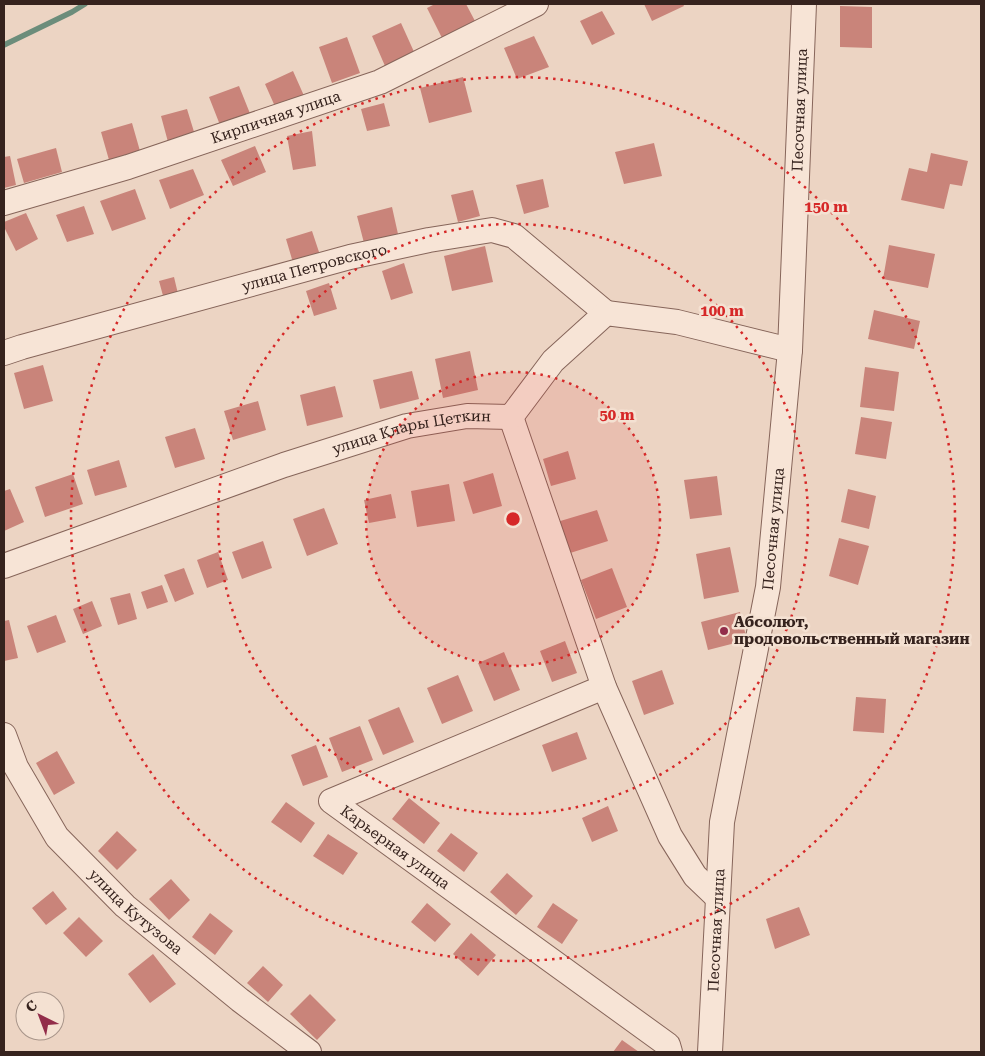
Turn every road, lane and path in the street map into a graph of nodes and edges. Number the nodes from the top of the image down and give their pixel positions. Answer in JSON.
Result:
{"nodes":[{"id":1,"x":536,"y":4,"type":"edge"},
{"id":2,"x":804,"y":4,"type":"edge"},
{"id":3,"x":4,"y":203,"type":"edge"},
{"id":4,"x":606,"y":313,"type":"junction"},
{"id":5,"x":790,"y":350,"type":"junction"},
{"id":6,"x":4,"y":353,"type":"edge"},
{"id":7,"x":511,"y":417,"type":"junction"},
{"id":8,"x":4,"y":566,"type":"edge"},
{"id":9,"x":604,"y":687,"type":"junction"},
{"id":10,"x":4,"y":736,"type":"edge"},
{"id":11,"x":718,"y":898,"type":"junction"},
{"id":12,"x":309,"y":1052,"type":"edge"},
{"id":13,"x":670,"y":1052,"type":"edge"},
{"id":14,"x":710,"y":1052,"type":"edge"}],
"edges":[{"from":1,"to":3,"type":"street","name":"Кирпичная улица"},
{"from":2,"to":5,"type":"street","name":"Песочная улица"},
{"from":4,"to":5,"type":"street"},
{"from":4,"to":6,"type":"street","name":"улица Петровского"},
{"from":4,"to":7,"type":"street","name":"улица Клары Цеткин"},
{"from":5,"to":11,"type":"street","name":"Песочная улица"},
{"from":7,"to":8,"type":"street","name":"улица Клары Цеткин"},
{"from":7,"to":9,"type":"street"},
{"from":9,"to":11,"type":"street"},
{"from":9,"to":13,"type":"street","name":"Карьерная улица"},
{"from":10,"to":12,"type":"street","name":"улица Кутузова"},
{"from":11,"to":14,"type":"street","name":"Песочная улица"}]}
